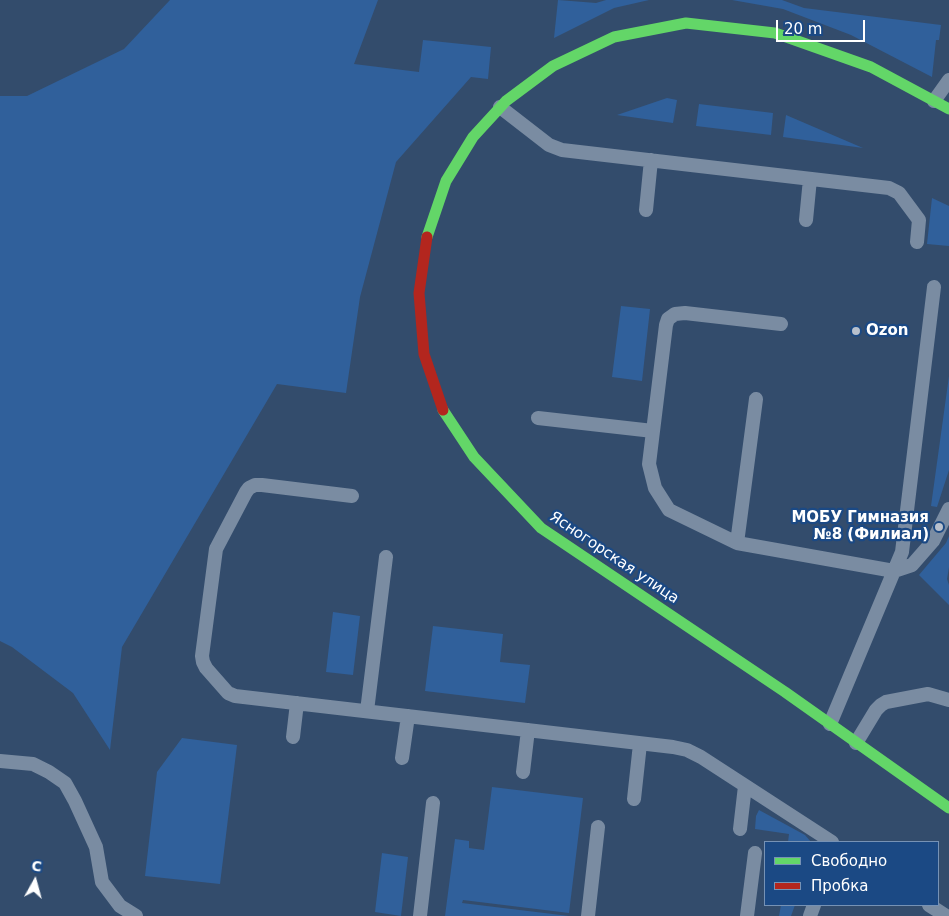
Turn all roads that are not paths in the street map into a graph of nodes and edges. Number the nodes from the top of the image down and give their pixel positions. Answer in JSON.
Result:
{"nodes":[{"id":1,"x":949,"y":80,"type":"edge"},
{"id":2,"x":934,"y":101,"type":"junction"},
{"id":3,"x":500,"y":107,"type":"junction"},
{"id":4,"x":949,"y":109,"type":"edge"},
{"id":5,"x":651,"y":160,"type":"junction"},
{"id":6,"x":810,"y":179,"type":"junction"},
{"id":7,"x":646,"y":210,"type":"dead end"},
{"id":8,"x":806,"y":220,"type":"dead end"},
{"id":9,"x":917,"y":242,"type":"dead end"},
{"id":10,"x":934,"y":287,"type":"dead end"},
{"id":11,"x":781,"y":324,"type":"dead end"},
{"id":12,"x":756,"y":399,"type":"dead end"},
{"id":13,"x":538,"y":418,"type":"dead end"},
{"id":14,"x":653,"y":431,"type":"junction"},
{"id":15,"x":352,"y":496,"type":"dead end"},
{"id":16,"x":949,"y":509,"type":"edge"},
{"id":17,"x":737,"y":544,"type":"junction"},
{"id":18,"x":386,"y":557,"type":"dead end"},
{"id":19,"x":894,"y":571,"type":"junction"},
{"id":20,"x":949,"y":700,"type":"edge"},
{"id":21,"x":297,"y":703,"type":"junction"},
{"id":22,"x":367,"y":711,"type":"junction"},
{"id":23,"x":408,"y":716,"type":"junction"},
{"id":24,"x":830,"y":724,"type":"junction"},
{"id":25,"x":528,"y":730,"type":"junction"},
{"id":26,"x":293,"y":737,"type":"dead end"},
{"id":27,"x":856,"y":743,"type":"junction"},
{"id":28,"x":640,"y":744,"type":"junction"},
{"id":29,"x":402,"y":758,"type":"dead end"},
{"id":30,"x":0,"y":761,"type":"edge"},
{"id":31,"x":523,"y":772,"type":"dead end"},
{"id":32,"x":745,"y":786,"type":"junction"},
{"id":33,"x":634,"y":799,"type":"dead end"},
{"id":34,"x":433,"y":803,"type":"dead end"},
{"id":35,"x":949,"y":808,"type":"edge"},
{"id":36,"x":598,"y":827,"type":"dead end"},
{"id":37,"x":740,"y":829,"type":"dead end"},
{"id":38,"x":830,"y":841,"type":"edge"},
{"id":39,"x":755,"y":853,"type":"dead end"},
{"id":40,"x":930,"y":906,"type":"edge"},
{"id":41,"x":136,"y":916,"type":"edge"},
{"id":42,"x":420,"y":916,"type":"edge"},
{"id":43,"x":588,"y":916,"type":"edge"},
{"id":44,"x":747,"y":916,"type":"edge"},
{"id":45,"x":946,"y":916,"type":"edge"}],
"edges":[{"from":1,"to":2,"type":"lane"},
{"from":2,"to":3,"type":"street","name":"Ясногорская улица"},
{"from":2,"to":4,"type":"street","name":"Ясногорская улица"},
{"from":3,"to":5,"type":"lane"},
{"from":3,"to":24,"type":"street","name":"Ясногорская улица"},
{"from":5,"to":6,"type":"lane"},
{"from":5,"to":7,"type":"lane"},
{"from":6,"to":8,"type":"lane"},
{"from":6,"to":9,"type":"lane"},
{"from":10,"to":19,"type":"lane"},
{"from":11,"to":14,"type":"lane"},
{"from":12,"to":17,"type":"lane"},
{"from":13,"to":14,"type":"lane"},
{"from":14,"to":17,"type":"lane"},
{"from":15,"to":21,"type":"lane"},
{"from":16,"to":19,"type":"lane"},
{"from":17,"to":19,"type":"lane"},
{"from":18,"to":22,"type":"lane"},
{"from":19,"to":24,"type":"lane"},
{"from":20,"to":27,"type":"lane"},
{"from":21,"to":22,"type":"lane"},
{"from":21,"to":26,"type":"lane"},
{"from":22,"to":23,"type":"lane"},
{"from":23,"to":25,"type":"lane"},
{"from":23,"to":29,"type":"lane"},
{"from":24,"to":27,"type":"street","name":"Ясногорская улица"},
{"from":25,"to":28,"type":"lane"},
{"from":25,"to":31,"type":"lane"},
{"from":27,"to":35,"type":"street","name":"Ясногорская улица"},
{"from":28,"to":32,"type":"lane"},
{"from":28,"to":33,"type":"lane"},
{"from":30,"to":41,"type":"lane"},
{"from":32,"to":37,"type":"lane"},
{"from":32,"to":38,"type":"lane"},
{"from":34,"to":42,"type":"lane"},
{"from":36,"to":43,"type":"lane"},
{"from":39,"to":44,"type":"lane"},
{"from":40,"to":45,"type":"lane"}]}
